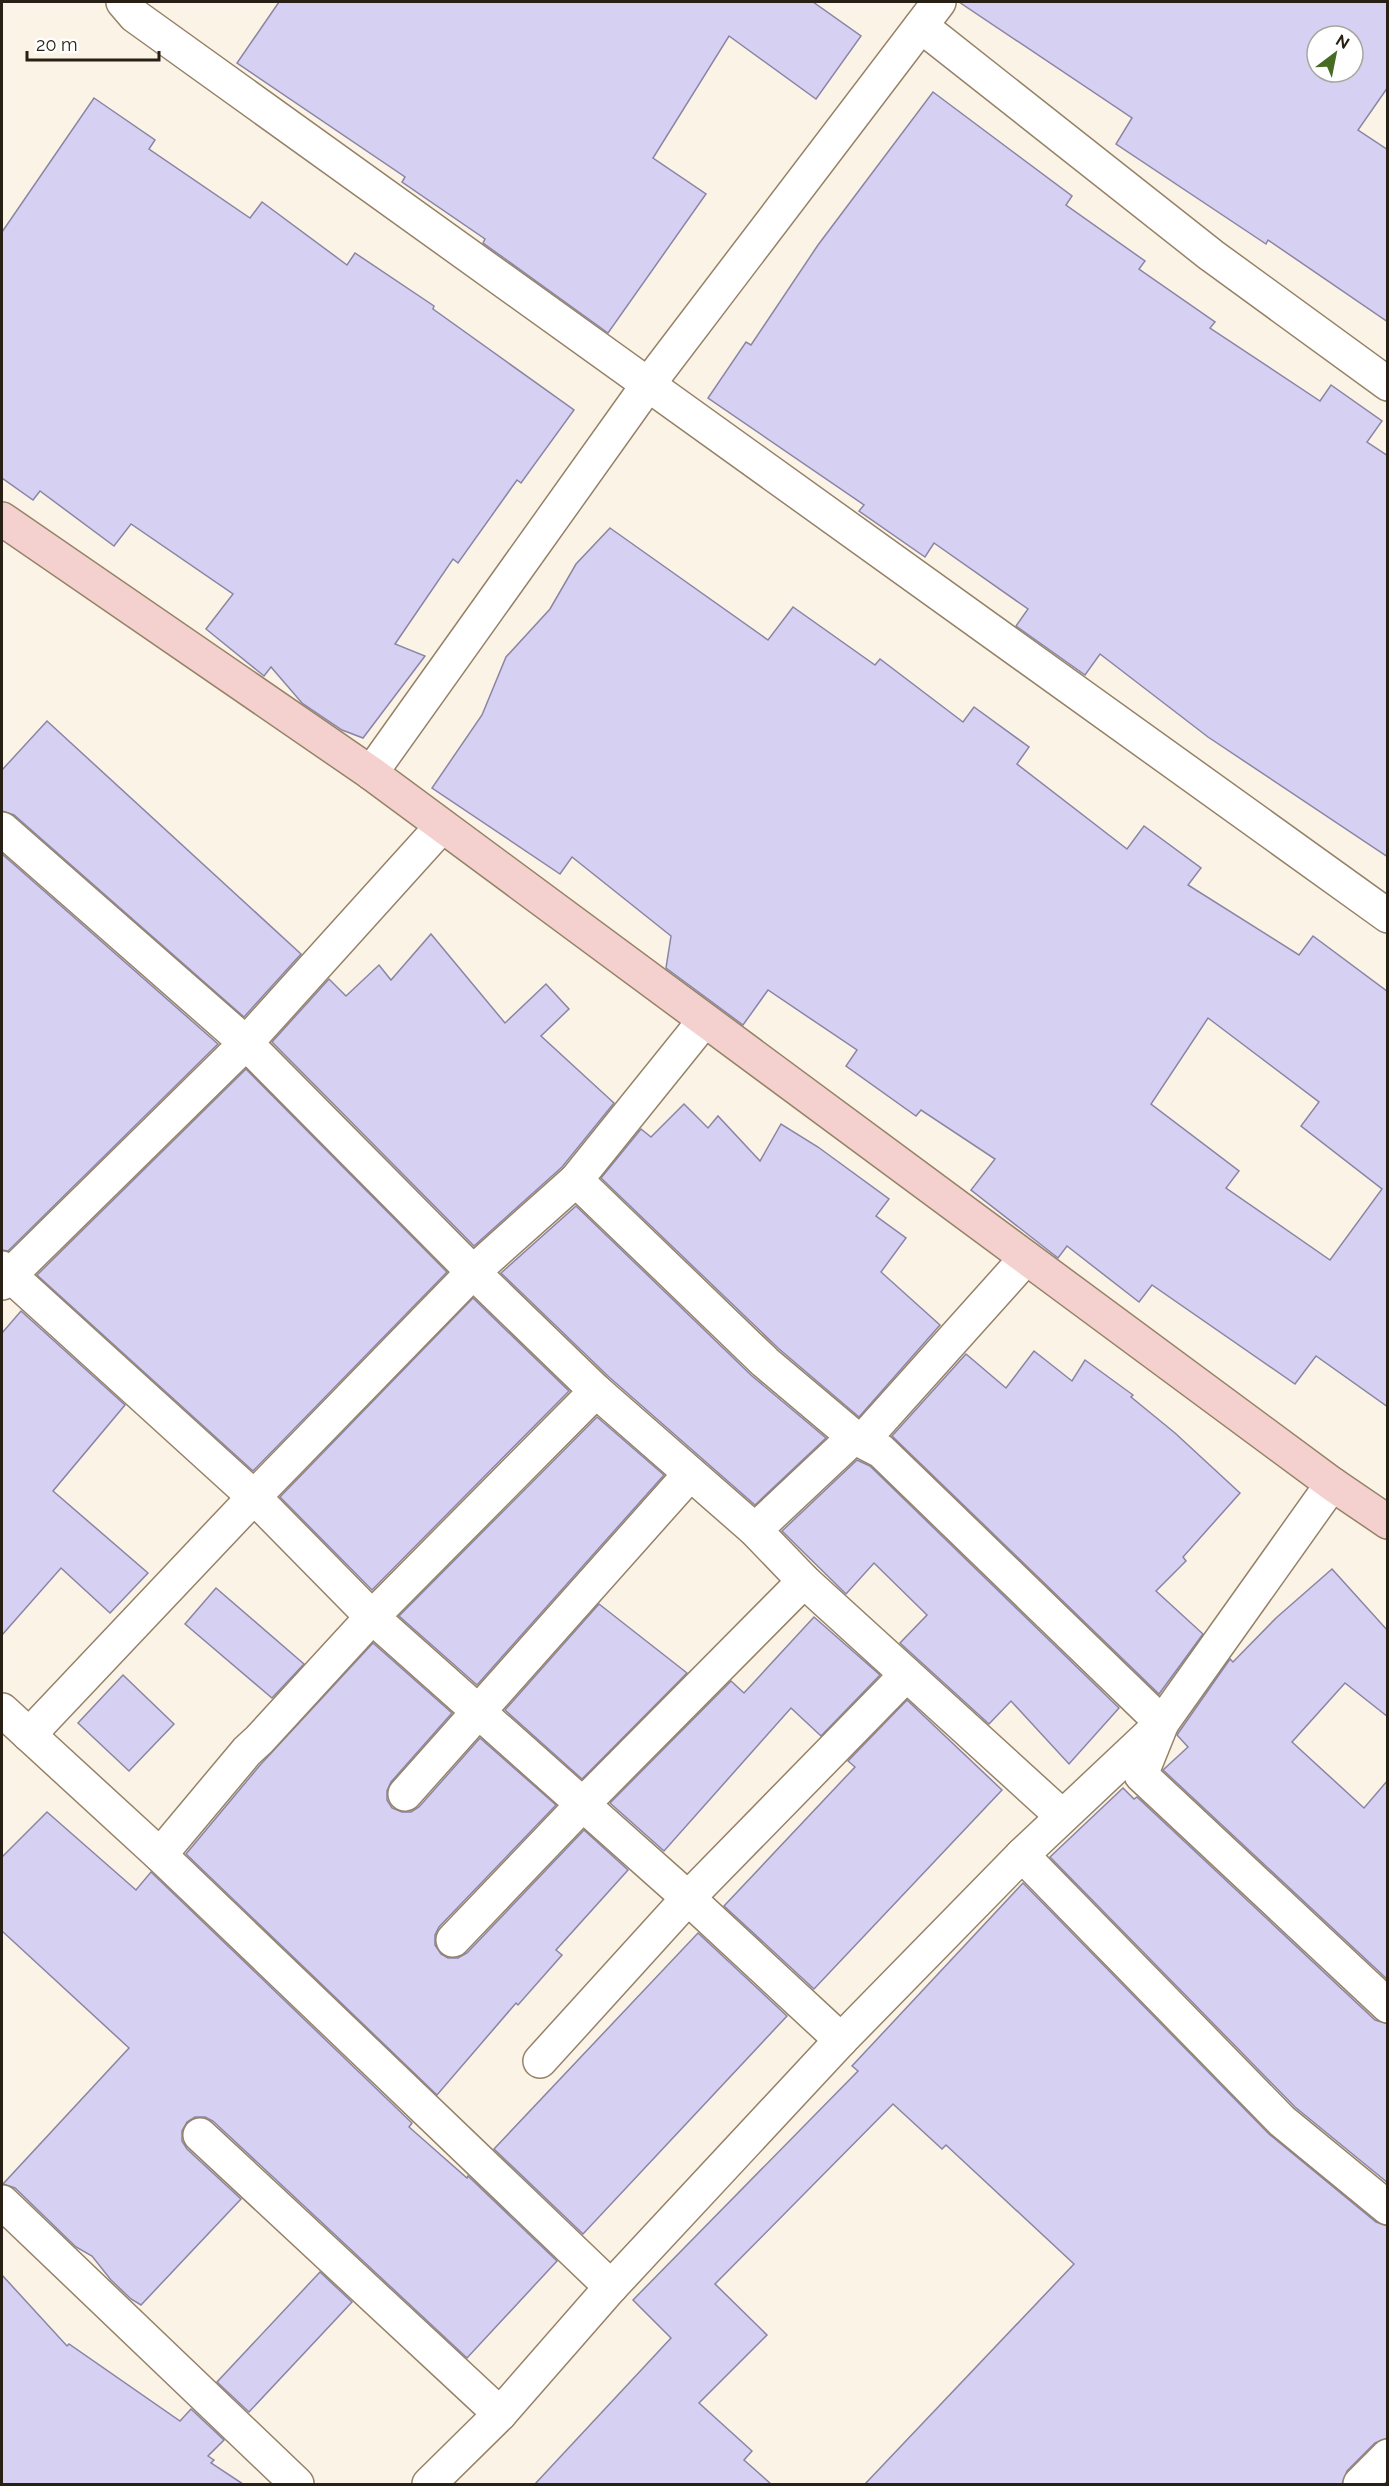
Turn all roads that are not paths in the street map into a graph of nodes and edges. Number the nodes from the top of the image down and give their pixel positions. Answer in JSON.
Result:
{"nodes":[{"id":1,"x":123,"y":2,"type":"edge"},
{"id":2,"x":930,"y":14,"type":"edge"},
{"id":3,"x":1388,"y":384,"type":"edge"},
{"id":4,"x":647,"y":386,"type":"junction"},
{"id":5,"x":2,"y":519,"type":"edge"},
{"id":6,"x":371,"y":773,"type":"junction"},
{"id":7,"x":442,"y":826,"type":"junction"},
{"id":8,"x":2,"y":829,"type":"edge"},
{"id":9,"x":1388,"y":916,"type":"edge"},
{"id":10,"x":704,"y":1021,"type":"junction"},
{"id":11,"x":246,"y":1043,"type":"junction"},
{"id":12,"x":576,"y":1180,"type":"junction"},
{"id":13,"x":1026,"y":1258,"type":"junction"},
{"id":14,"x":473,"y":1272,"type":"junction"},
{"id":15,"x":4,"y":1276,"type":"edge"},
{"id":16,"x":596,"y":1391,"type":"junction"},
{"id":17,"x":858,"y":1439,"type":"junction"},
{"id":18,"x":690,"y":1474,"type":"junction"},
{"id":19,"x":1332,"y":1484,"type":"junction"},
{"id":20,"x":254,"y":1497,"type":"junction"},
{"id":21,"x":1387,"y":1520,"type":"edge"},
{"id":22,"x":755,"y":1530,"type":"junction"},
{"id":23,"x":804,"y":1581,"type":"junction"},
{"id":24,"x":372,"y":1617,"type":"junction"},
{"id":25,"x":906,"y":1675,"type":"junction"},
{"id":26,"x":2,"y":1710,"type":"edge"},
{"id":27,"x":478,"y":1711,"type":"junction"},
{"id":28,"x":1162,"y":1724,"type":"junction"},
{"id":29,"x":28,"y":1735,"type":"junction"},
{"id":30,"x":405,"y":1794,"type":"dead end"},
{"id":31,"x":582,"y":1804,"type":"junction"},
{"id":32,"x":1062,"y":1816,"type":"junction"},
{"id":33,"x":160,"y":1855,"type":"junction"},
{"id":34,"x":1022,"y":1855,"type":"junction"},
{"id":35,"x":688,"y":1898,"type":"junction"},
{"id":36,"x":453,"y":1940,"type":"dead end"},
{"id":37,"x":1388,"y":2006,"type":"edge"},
{"id":38,"x":842,"y":2040,"type":"junction"},
{"id":39,"x":540,"y":2061,"type":"dead end"},
{"id":40,"x":200,"y":2135,"type":"dead end"},
{"id":41,"x":2,"y":2202,"type":"edge"},
{"id":42,"x":1388,"y":2208,"type":"edge"},
{"id":43,"x":611,"y":2287,"type":"junction"},
{"id":44,"x":500,"y":2414,"type":"junction"},
{"id":45,"x":1388,"y":2456,"type":"edge"},
{"id":46,"x":297,"y":2484,"type":"edge"},
{"id":47,"x":429,"y":2484,"type":"edge"},
{"id":48,"x":1360,"y":2484,"type":"edge"}],
"edges":[{"from":1,"to":4,"type":"street"},
{"from":2,"to":3,"type":"street"},
{"from":2,"to":4,"type":"street"},
{"from":4,"to":6,"type":"street"},
{"from":4,"to":9,"type":"street"},
{"from":5,"to":6,"type":"street"},
{"from":6,"to":7,"type":"street"},
{"from":7,"to":10,"type":"street"},
{"from":7,"to":11,"type":"street"},
{"from":8,"to":11,"type":"street"},
{"from":10,"to":12,"type":"street"},
{"from":10,"to":13,"type":"street"},
{"from":11,"to":14,"type":"street"},
{"from":11,"to":15,"type":"street"},
{"from":12,"to":14,"type":"street"},
{"from":12,"to":17,"type":"street"},
{"from":13,"to":17,"type":"street"},
{"from":13,"to":19,"type":"street"},
{"from":14,"to":16,"type":"street"},
{"from":14,"to":20,"type":"street"},
{"from":15,"to":20,"type":"street"},
{"from":16,"to":18,"type":"street"},
{"from":16,"to":24,"type":"street"},
{"from":17,"to":22,"type":"street"},
{"from":17,"to":28,"type":"street"},
{"from":18,"to":22,"type":"street"},
{"from":18,"to":27,"type":"street"},
{"from":19,"to":21,"type":"street"},
{"from":19,"to":28,"type":"street"},
{"from":20,"to":24,"type":"street"},
{"from":20,"to":29,"type":"street"},
{"from":22,"to":23,"type":"street"},
{"from":23,"to":25,"type":"street"},
{"from":23,"to":31,"type":"street"},
{"from":24,"to":27,"type":"street"},
{"from":24,"to":33,"type":"street"},
{"from":25,"to":32,"type":"street"},
{"from":25,"to":35,"type":"street"},
{"from":26,"to":29,"type":"street"},
{"from":27,"to":30,"type":"street"},
{"from":27,"to":31,"type":"street"},
{"from":28,"to":32,"type":"street"},
{"from":28,"to":37,"type":"street"},
{"from":29,"to":33,"type":"street"},
{"from":31,"to":35,"type":"street"},
{"from":31,"to":36,"type":"street"},
{"from":32,"to":34,"type":"street"},
{"from":33,"to":43,"type":"street"},
{"from":34,"to":38,"type":"street"},
{"from":34,"to":42,"type":"street"},
{"from":35,"to":38,"type":"street"},
{"from":35,"to":39,"type":"street"},
{"from":38,"to":43,"type":"street"},
{"from":40,"to":44,"type":"street"},
{"from":41,"to":46,"type":"street"},
{"from":43,"to":44,"type":"street"},
{"from":44,"to":47,"type":"street"},
{"from":45,"to":48,"type":"street"}]}
